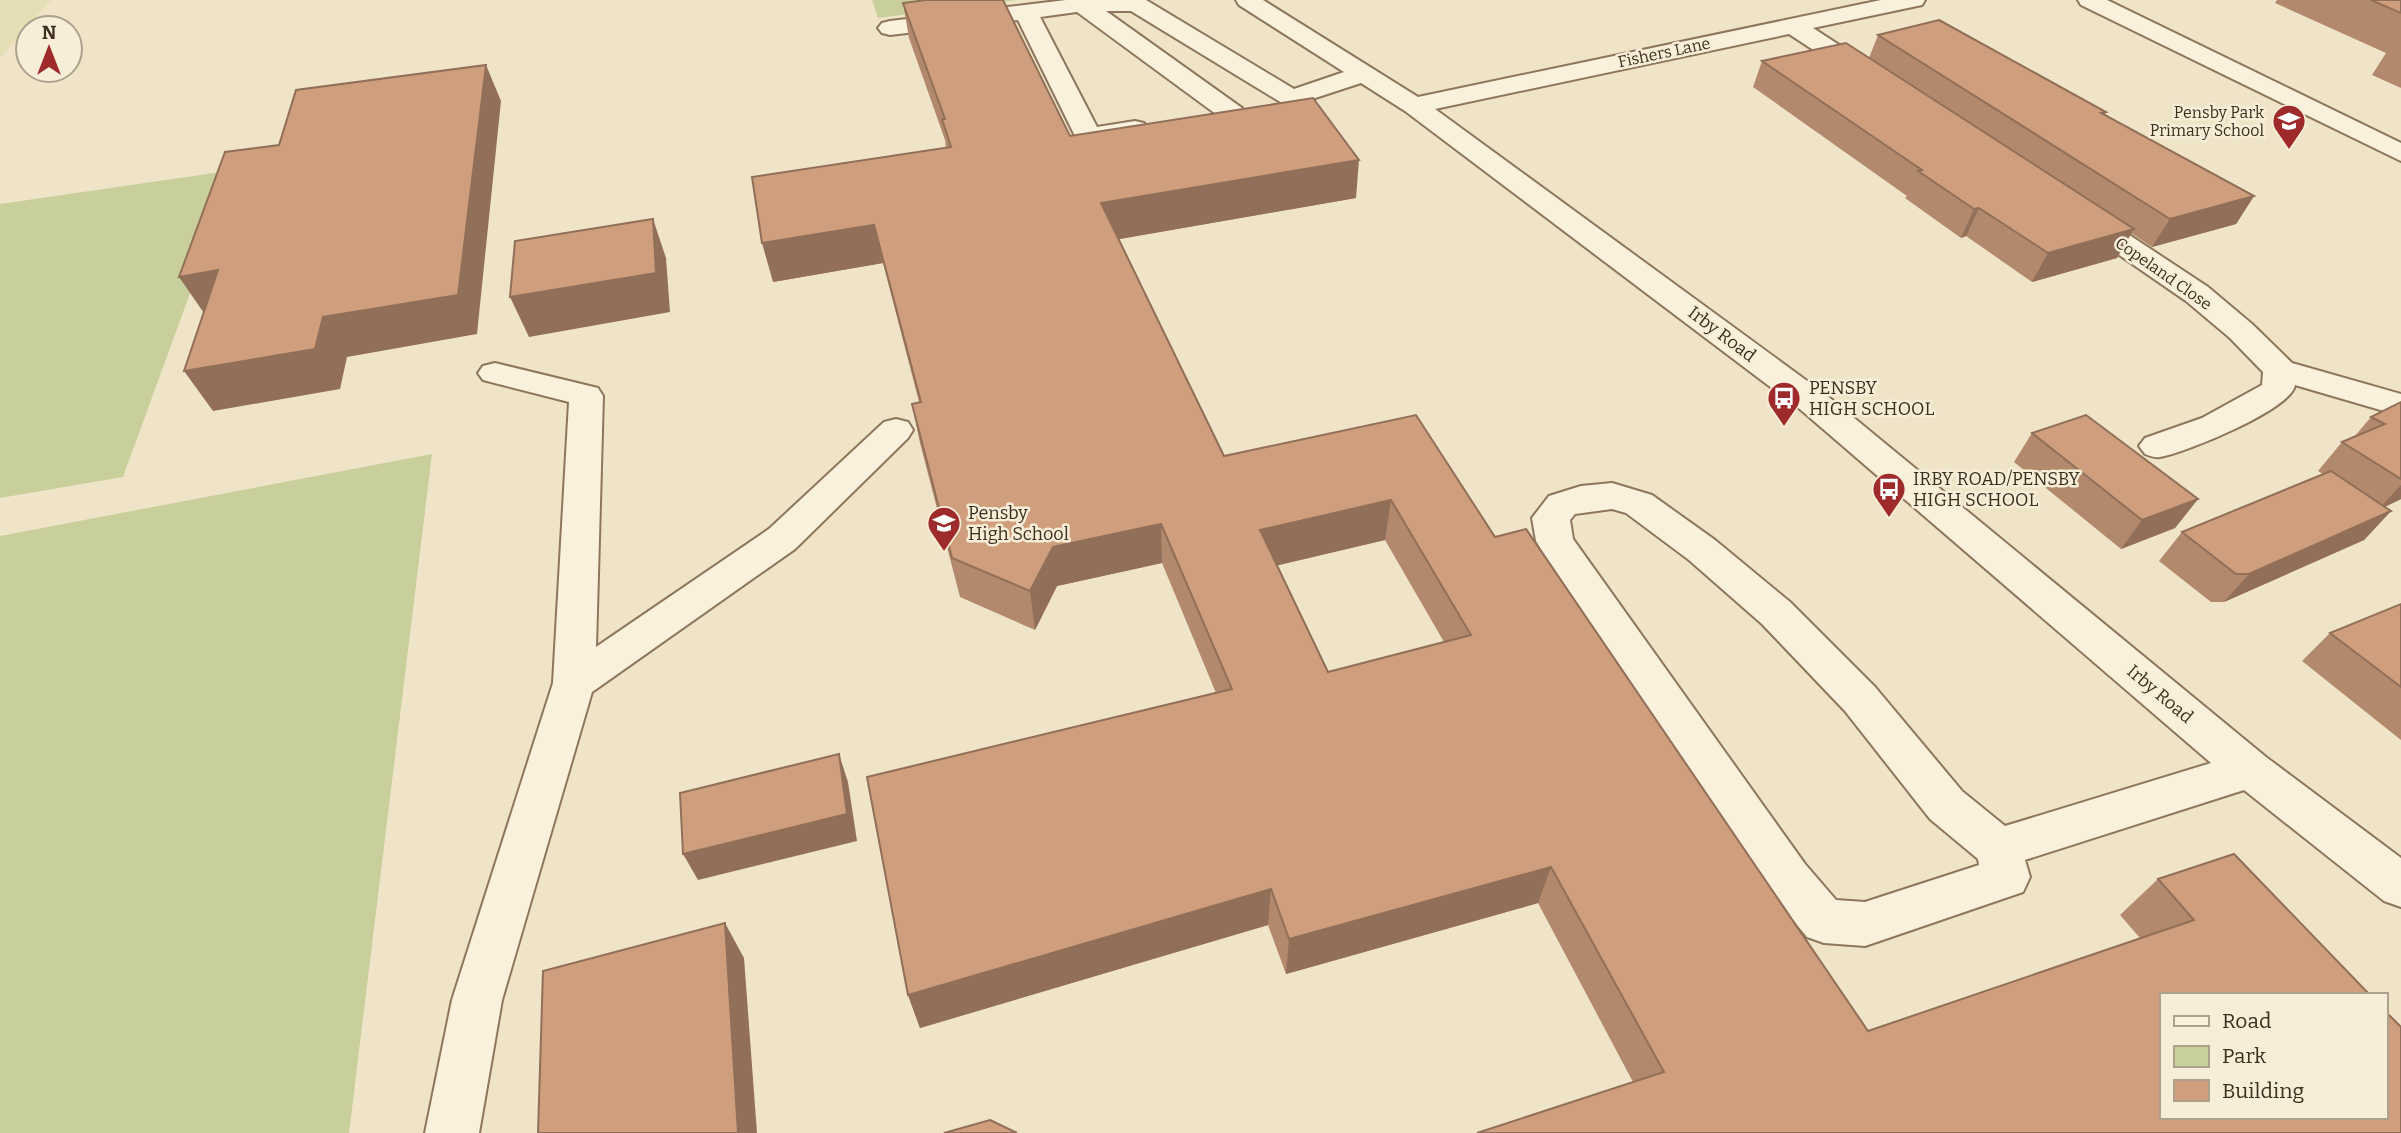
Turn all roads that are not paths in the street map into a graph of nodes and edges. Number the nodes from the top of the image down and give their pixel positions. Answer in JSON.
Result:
{"nodes":[{"id":1,"x":1247,"y":0,"type":"edge"},
{"id":2,"x":1914,"y":0,"type":"edge"},
{"id":3,"x":2090,"y":0,"type":"edge"},
{"id":4,"x":1082,"y":5,"type":"junction"},
{"id":5,"x":1025,"y":11,"type":"junction"},
{"id":6,"x":1792,"y":25,"type":"junction"},
{"id":7,"x":890,"y":28,"type":"dead end"},
{"id":8,"x":1363,"y":74,"type":"junction"},
{"id":9,"x":1897,"y":94,"type":"edge"},
{"id":10,"x":1291,"y":98,"type":"junction"},
{"id":11,"x":1413,"y":106,"type":"junction"},
{"id":12,"x":1233,"y":114,"type":"junction"},
{"id":13,"x":1194,"y":120,"type":"edge"},
{"id":14,"x":1154,"y":126,"type":"edge"},
{"id":15,"x":2401,"y":153,"type":"edge"},
{"id":16,"x":2059,"y":201,"type":"edge"},
{"id":17,"x":2280,"y":370,"type":"junction"},
{"id":18,"x":495,"y":373,"type":"dead end"},
{"id":19,"x":2401,"y":405,"type":"edge"},
{"id":20,"x":897,"y":429,"type":"dead end"},
{"id":21,"x":2157,"y":446,"type":"dead end"},
{"id":22,"x":573,"y":683,"type":"junction"},
{"id":23,"x":2250,"y":769,"type":"junction"},
{"id":24,"x":1998,"y":848,"type":"junction"},
{"id":25,"x":2401,"y":886,"type":"edge"},
{"id":26,"x":452,"y":1133,"type":"edge"}],
"edges":[{"from":1,"to":8,"type":"street","name":"Irby Road"},
{"from":2,"to":6,"type":"street","name":"Fishers Lane"},
{"from":3,"to":15,"type":"street"},
{"from":4,"to":5,"type":"street"},
{"from":4,"to":10,"type":"street"},
{"from":4,"to":12,"type":"street"},
{"from":5,"to":7,"type":"street"},
{"from":5,"to":14,"type":"street"},
{"from":6,"to":9,"type":"street"},
{"from":6,"to":11,"type":"street","name":"Fishers Lane"},
{"from":8,"to":10,"type":"street"},
{"from":8,"to":11,"type":"street","name":"Irby Road"},
{"from":10,"to":12,"type":"street"},
{"from":11,"to":23,"type":"street","name":"Irby Road"},
{"from":12,"to":13,"type":"street"},
{"from":16,"to":17,"type":"street","name":"Copeland Close"},
{"from":17,"to":19,"type":"street","name":"Copeland Close"},
{"from":17,"to":21,"type":"street"},
{"from":18,"to":22,"type":"street"},
{"from":20,"to":22,"type":"street"},
{"from":22,"to":26,"type":"street"},
{"from":23,"to":24,"type":"street"},
{"from":23,"to":25,"type":"street","name":"Irby Road"},
{"from":24,"to":24,"type":"street"}]}
